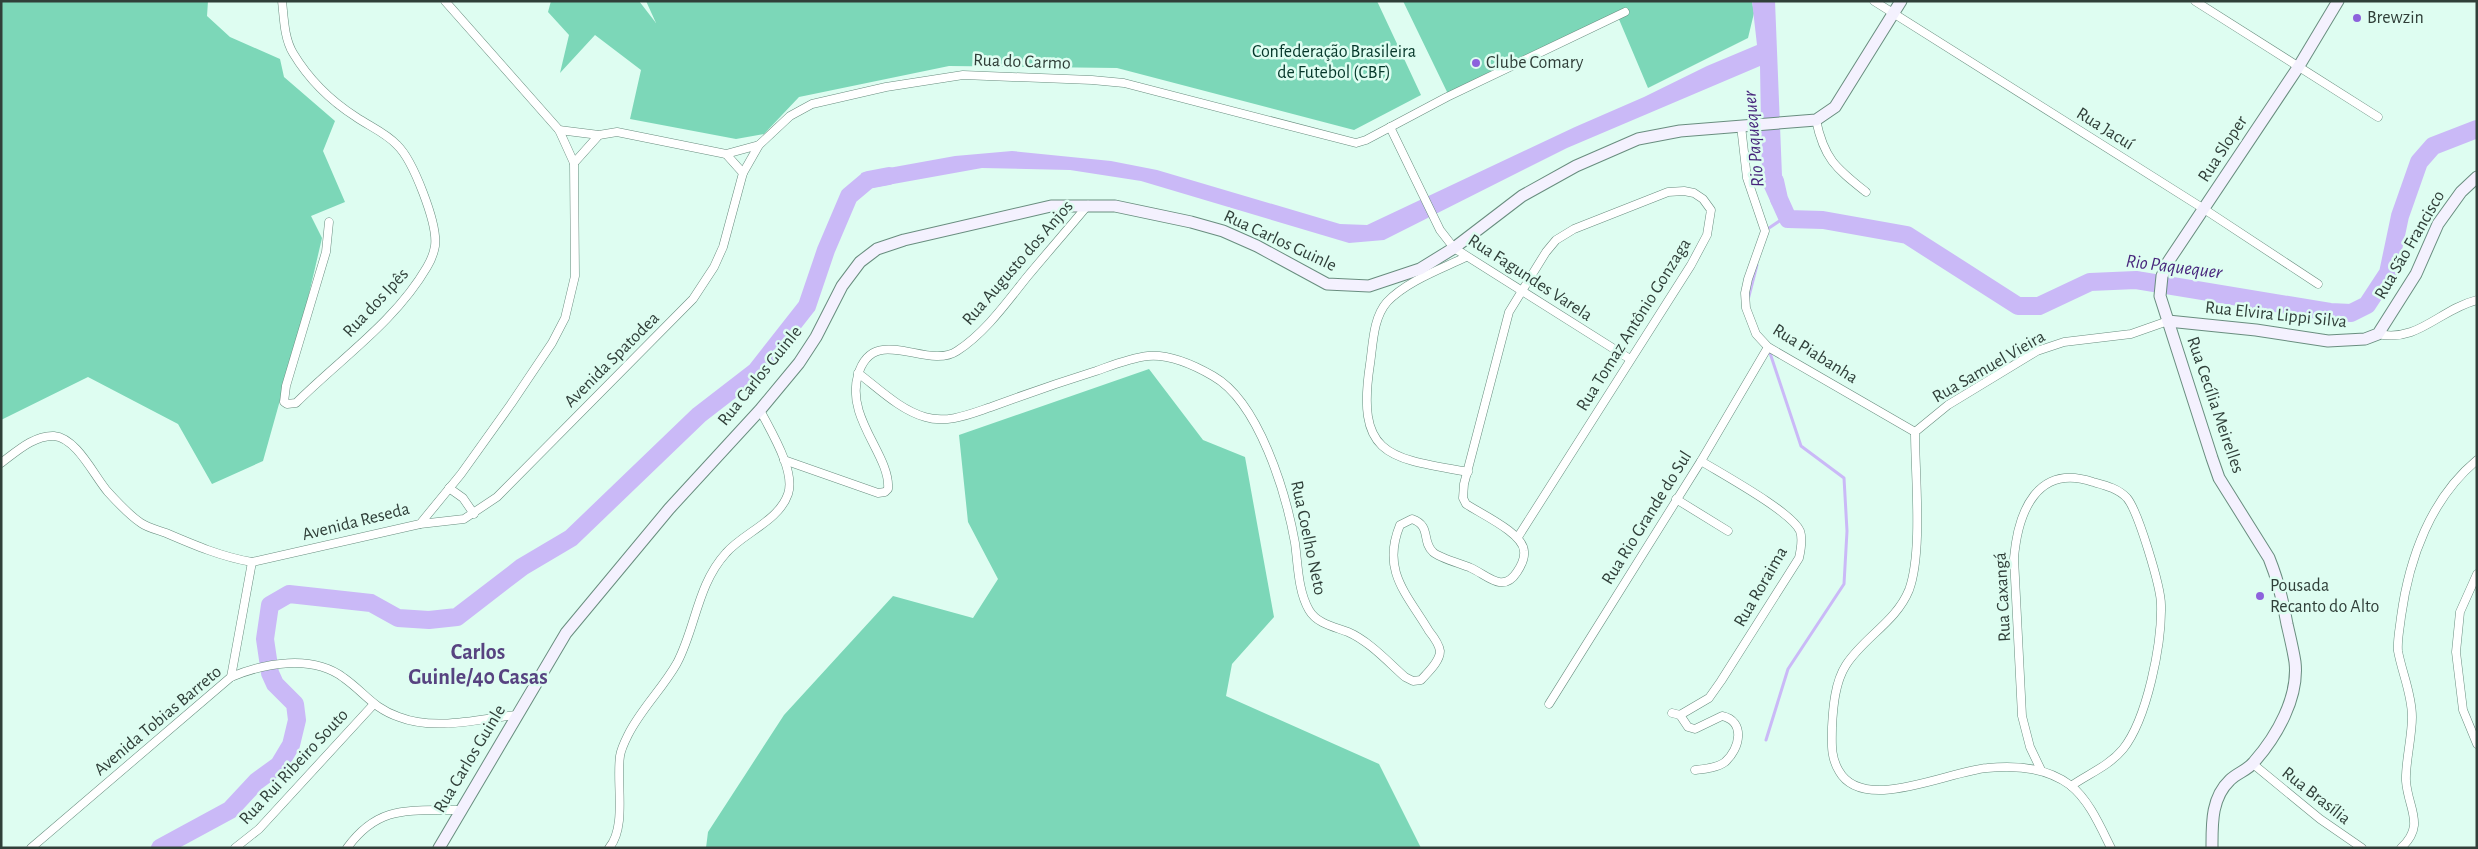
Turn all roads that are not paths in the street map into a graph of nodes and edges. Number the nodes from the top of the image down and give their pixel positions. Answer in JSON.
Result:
{"nodes":[{"id":1,"x":282,"y":1,"type":"edge"},
{"id":2,"x":445,"y":1,"type":"edge"},
{"id":3,"x":1874,"y":1,"type":"edge"},
{"id":4,"x":1901,"y":1,"type":"edge"},
{"id":5,"x":2195,"y":1,"type":"edge"},
{"id":6,"x":2338,"y":1,"type":"edge"},
{"id":7,"x":1625,"y":12,"type":"dead end"},
{"id":8,"x":1893,"y":13,"type":"junction"},
{"id":9,"x":2299,"y":66,"type":"junction"},
{"id":10,"x":2378,"y":117,"type":"dead end"},
{"id":11,"x":1816,"y":120,"type":"junction"},
{"id":12,"x":1742,"y":126,"type":"junction"},
{"id":13,"x":1390,"y":127,"type":"junction"},
{"id":14,"x":560,"y":130,"type":"junction"},
{"id":15,"x":599,"y":135,"type":"junction"},
{"id":16,"x":760,"y":145,"type":"junction"},
{"id":17,"x":726,"y":154,"type":"junction"},
{"id":18,"x":574,"y":163,"type":"junction"},
{"id":19,"x":743,"y":173,"type":"junction"},
{"id":20,"x":2477,"y":177,"type":"edge"},
{"id":21,"x":1866,"y":192,"type":"dead end"},
{"id":22,"x":1088,"y":205,"type":"junction"},
{"id":23,"x":2204,"y":209,"type":"junction"},
{"id":24,"x":329,"y":222,"type":"dead end"},
{"id":25,"x":1454,"y":248,"type":"junction"},
{"id":26,"x":1466,"y":257,"type":"junction"},
{"id":27,"x":2318,"y":284,"type":"dead end"},
{"id":28,"x":1522,"y":292,"type":"junction"},
{"id":29,"x":2477,"y":300,"type":"edge"},
{"id":30,"x":2168,"y":321,"type":"junction"},
{"id":31,"x":2378,"y":334,"type":"junction"},
{"id":32,"x":1768,"y":347,"type":"junction"},
{"id":33,"x":1630,"y":359,"type":"junction"},
{"id":34,"x":858,"y":373,"type":"junction"},
{"id":35,"x":760,"y":410,"type":"junction"},
{"id":36,"x":1914,"y":432,"type":"junction"},
{"id":37,"x":784,"y":460,"type":"junction"},
{"id":38,"x":2477,"y":460,"type":"edge"},
{"id":39,"x":1701,"y":461,"type":"junction"},
{"id":40,"x":1,"y":464,"type":"edge"},
{"id":41,"x":1468,"y":472,"type":"junction"},
{"id":42,"x":449,"y":488,"type":"junction"},
{"id":43,"x":1676,"y":499,"type":"junction"},
{"id":44,"x":474,"y":514,"type":"junction"},
{"id":45,"x":420,"y":524,"type":"junction"},
{"id":46,"x":1728,"y":531,"type":"dead end"},
{"id":47,"x":1518,"y":537,"type":"junction"},
{"id":48,"x":252,"y":562,"type":"junction"},
{"id":49,"x":2477,"y":574,"type":"edge"},
{"id":50,"x":231,"y":677,"type":"junction"},
{"id":51,"x":1549,"y":704,"type":"dead end"},
{"id":52,"x":373,"y":705,"type":"junction"},
{"id":53,"x":516,"y":715,"type":"junction"},
{"id":54,"x":2477,"y":744,"type":"edge"},
{"id":55,"x":2253,"y":764,"type":"junction"},
{"id":56,"x":1695,"y":770,"type":"dead end"},
{"id":57,"x":2041,"y":770,"type":"junction"},
{"id":58,"x":2071,"y":786,"type":"junction"},
{"id":59,"x":460,"y":810,"type":"junction"},
{"id":60,"x":31,"y":848,"type":"edge"},
{"id":61,"x":235,"y":848,"type":"edge"},
{"id":62,"x":347,"y":848,"type":"edge"},
{"id":63,"x":439,"y":848,"type":"edge"},
{"id":64,"x":609,"y":848,"type":"edge"},
{"id":65,"x":2111,"y":848,"type":"edge"},
{"id":66,"x":2212,"y":848,"type":"edge"},
{"id":67,"x":2362,"y":848,"type":"edge"},
{"id":68,"x":2401,"y":848,"type":"edge"}],
"edges":[{"from":1,"to":24,"type":"street","name":"Rua dos Ipês"},
{"from":2,"to":14,"type":"street","name":"Avenida Reseda"},
{"from":3,"to":8,"type":"street","name":"Rua Jacuí"},
{"from":4,"to":8,"type":"street"},
{"from":5,"to":9,"type":"street"},
{"from":6,"to":9,"type":"street","name":"Rua Sloper"},
{"from":7,"to":13,"type":"street","name":"Rua do Carmo"},
{"from":8,"to":11,"type":"street"},
{"from":8,"to":23,"type":"street","name":"Rua Jacuí"},
{"from":9,"to":10,"type":"street"},
{"from":9,"to":23,"type":"street","name":"Rua Sloper"},
{"from":11,"to":12,"type":"street","name":"Rua Carlos Guinle"},
{"from":11,"to":21,"type":"street"},
{"from":12,"to":25,"type":"street","name":"Rua Carlos Guinle"},
{"from":12,"to":32,"type":"street","name":"Rua Piabanha"},
{"from":13,"to":16,"type":"street","name":"Rua do Carmo"},
{"from":13,"to":25,"type":"street","name":"Rua Fagundes Varela"},
{"from":14,"to":15,"type":"street","name":"Rua do Carmo"},
{"from":14,"to":18,"type":"street","name":"Avenida Reseda"},
{"from":15,"to":17,"type":"street","name":"Rua do Carmo"},
{"from":15,"to":18,"type":"street"},
{"from":16,"to":17,"type":"street","name":"Rua do Carmo"},
{"from":16,"to":19,"type":"street","name":"Avenida Spatodea"},
{"from":17,"to":19,"type":"street"},
{"from":18,"to":42,"type":"street","name":"Avenida Reseda"},
{"from":19,"to":44,"type":"street","name":"Avenida Spatodea"},
{"from":20,"to":31,"type":"street","name":"Rua São Francisco"},
{"from":22,"to":25,"type":"street","name":"Rua Carlos Guinle"},
{"from":22,"to":34,"type":"street","name":"Rua Augusto dos Anjos"},
{"from":22,"to":35,"type":"street","name":"Rua Carlos Guinle"},
{"from":23,"to":27,"type":"street","name":"Rua Jacuí"},
{"from":23,"to":30,"type":"street","name":"Rua Sloper"},
{"from":25,"to":26,"type":"street","name":"Rua Fagundes Varela"},
{"from":26,"to":28,"type":"street","name":"Rua Fagundes Varela"},
{"from":26,"to":41,"type":"street"},
{"from":28,"to":33,"type":"street","name":"Rua Fagundes Varela"},
{"from":28,"to":33,"type":"street","name":"Rua Tomaz Antônio Gonzaga"},
{"from":28,"to":41,"type":"street","name":"Rua Tomaz Antônio Gonzaga"},
{"from":29,"to":31,"type":"street"},
{"from":30,"to":31,"type":"street","name":"Rua Elvira Lippi Silva"},
{"from":30,"to":36,"type":"street","name":"Rua Samuel Vieira"},
{"from":30,"to":55,"type":"street","name":"Rua Cecília Meirelles"},
{"from":32,"to":36,"type":"street","name":"Rua Piabanha"},
{"from":32,"to":39,"type":"street","name":"Rua Rio Grande do Sul"},
{"from":33,"to":47,"type":"street","name":"Rua Tomaz Antônio Gonzaga"},
{"from":34,"to":37,"type":"street"},
{"from":34,"to":47,"type":"street","name":"Rua Coelho Neto"},
{"from":35,"to":37,"type":"street"},
{"from":35,"to":53,"type":"street","name":"Rua Carlos Guinle"},
{"from":36,"to":57,"type":"street"},
{"from":37,"to":64,"type":"street"},
{"from":38,"to":68,"type":"street"},
{"from":39,"to":43,"type":"street","name":"Rua Rio Grande do Sul"},
{"from":39,"to":56,"type":"street","name":"Rua Roraima"},
{"from":40,"to":48,"type":"street","name":"Avenida Reseda"},
{"from":41,"to":47,"type":"street","name":"Rua Tomaz Antônio Gonzaga"},
{"from":42,"to":44,"type":"street"},
{"from":42,"to":45,"type":"street","name":"Avenida Reseda"},
{"from":43,"to":46,"type":"street"},
{"from":43,"to":51,"type":"street","name":"Rua Rio Grande do Sul"},
{"from":44,"to":45,"type":"street","name":"Avenida Spatodea"},
{"from":45,"to":48,"type":"street","name":"Avenida Reseda"},
{"from":48,"to":50,"type":"street"},
{"from":49,"to":54,"type":"street"},
{"from":50,"to":52,"type":"street","name":"Avenida Tobias Barreto"},
{"from":50,"to":60,"type":"street","name":"Avenida Tobias Barreto"},
{"from":52,"to":53,"type":"street","name":"Avenida Tobias Barreto"},
{"from":52,"to":61,"type":"street","name":"Rua Rui Ribeiro Souto"},
{"from":53,"to":59,"type":"street","name":"Rua Carlos Guinle"},
{"from":55,"to":66,"type":"street","name":"Rua Cecília Meirelles"},
{"from":55,"to":67,"type":"street","name":"Rua Brasília"},
{"from":57,"to":58,"type":"street"},
{"from":57,"to":58,"type":"street","name":"Rua Caxangá"},
{"from":58,"to":65,"type":"street"},
{"from":59,"to":62,"type":"street"},
{"from":59,"to":63,"type":"street","name":"Rua Carlos Guinle"}]}
